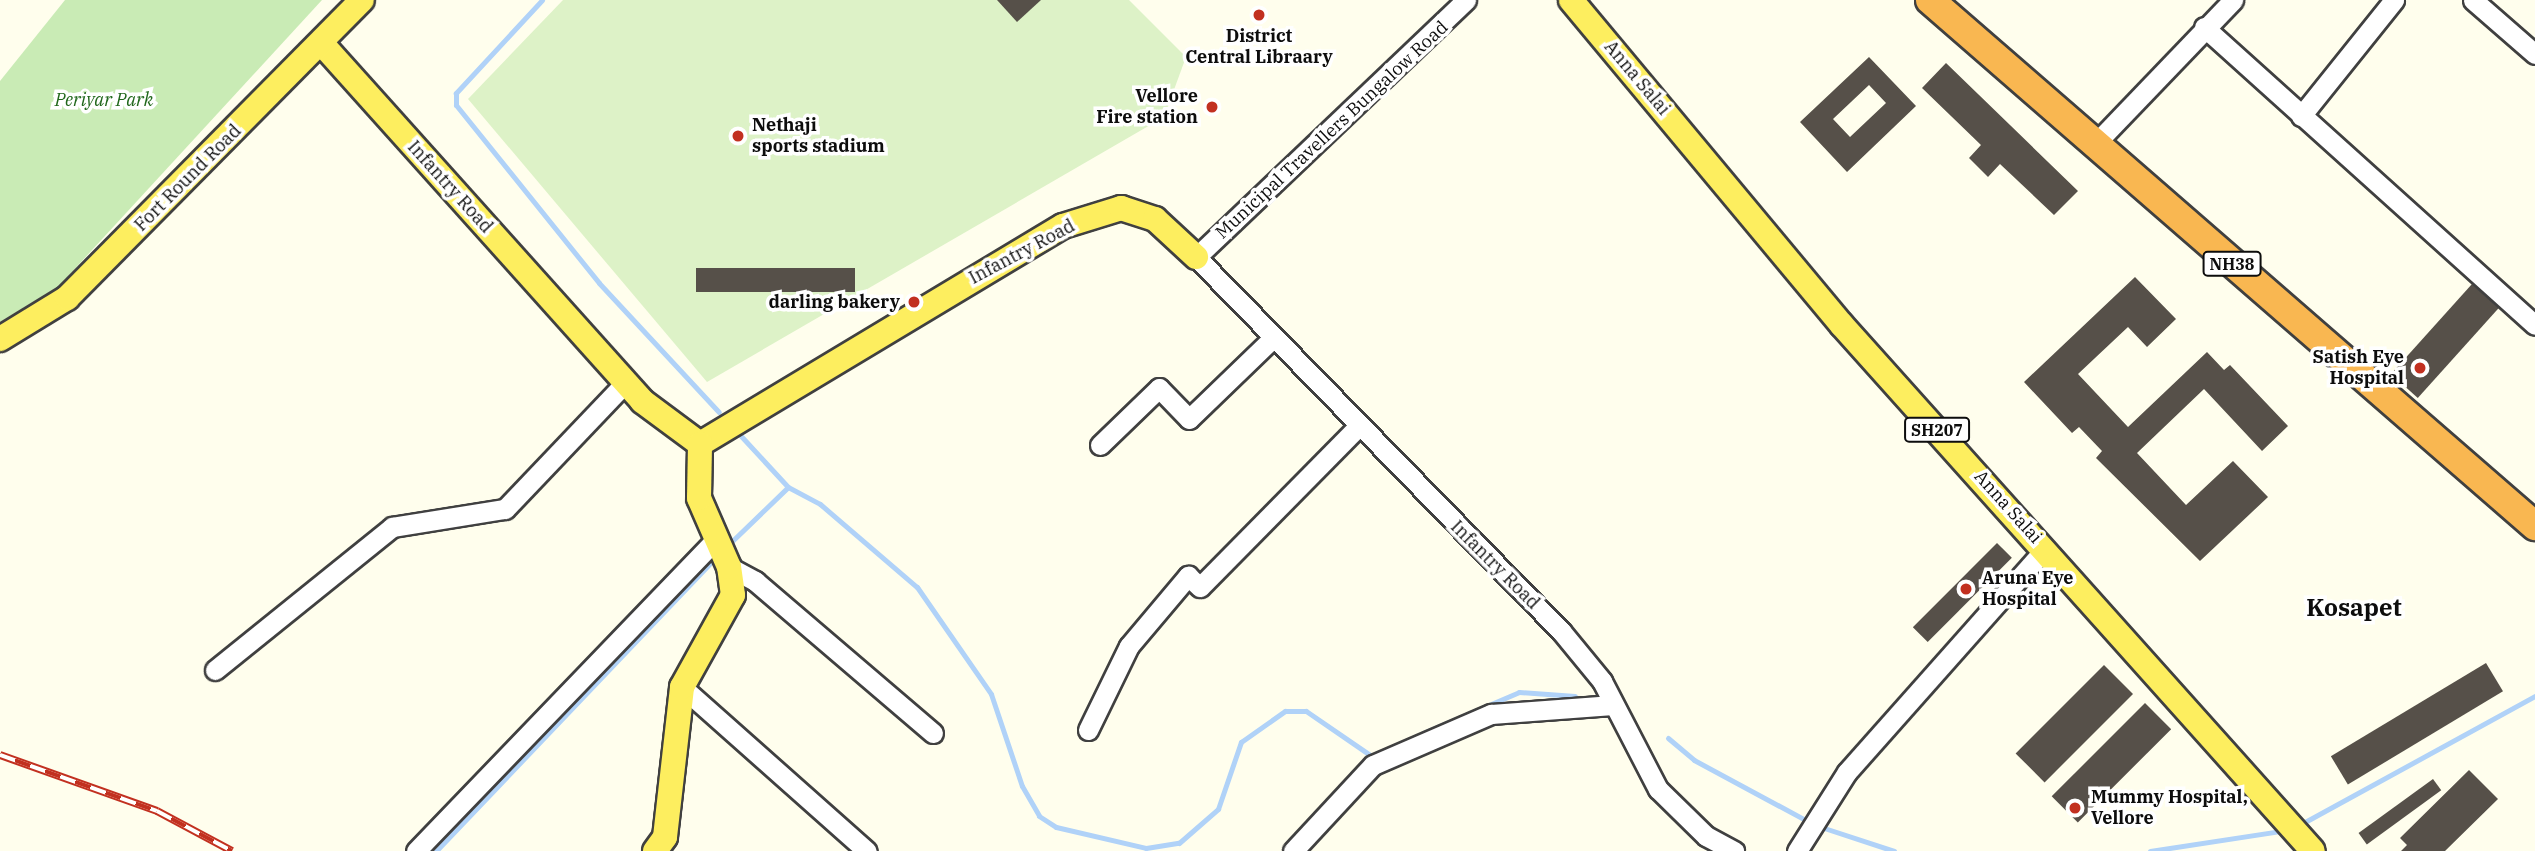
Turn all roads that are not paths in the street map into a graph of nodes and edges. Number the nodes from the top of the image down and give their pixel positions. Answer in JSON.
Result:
{"nodes":[{"id":1,"x":362,"y":0,"type":"edge"},
{"id":2,"x":1466,"y":0,"type":"edge"},
{"id":3,"x":1571,"y":0,"type":"edge"},
{"id":4,"x":1930,"y":0,"type":"edge"},
{"id":5,"x":2234,"y":0,"type":"edge"},
{"id":6,"x":2394,"y":0,"type":"edge"},
{"id":7,"x":2473,"y":0,"type":"edge"},
{"id":8,"x":2204,"y":27,"type":"junction"},
{"id":9,"x":323,"y":45,"type":"junction"},
{"id":10,"x":2535,"y":54,"type":"edge"},
{"id":11,"x":2301,"y":116,"type":"junction"},
{"id":12,"x":2094,"y":145,"type":"junction"},
{"id":13,"x":1196,"y":257,"type":"junction"},
{"id":14,"x":2535,"y":325,"type":"edge"},
{"id":15,"x":1273,"y":338,"type":"junction"},
{"id":16,"x":0,"y":339,"type":"edge"},
{"id":17,"x":625,"y":383,"type":"junction"},
{"id":18,"x":1358,"y":428,"type":"junction"},
{"id":19,"x":700,"y":444,"type":"junction"},
{"id":20,"x":1100,"y":444,"type":"dead end"},
{"id":21,"x":2535,"y":526,"type":"edge"},
{"id":22,"x":714,"y":541,"type":"junction"},
{"id":23,"x":2045,"y":549,"type":"junction"},
{"id":24,"x":729,"y":567,"type":"junction"},
{"id":25,"x":215,"y":670,"type":"dead end"},
{"id":26,"x":682,"y":687,"type":"junction"},
{"id":27,"x":1613,"y":705,"type":"junction"},
{"id":28,"x":1088,"y":730,"type":"dead end"},
{"id":29,"x":933,"y":733,"type":"dead end"},
{"id":30,"x":1798,"y":849,"type":"edge"},
{"id":31,"x":416,"y":851,"type":"edge"},
{"id":32,"x":655,"y":851,"type":"edge"},
{"id":33,"x":867,"y":851,"type":"edge"},
{"id":34,"x":1293,"y":851,"type":"edge"},
{"id":35,"x":1734,"y":851,"type":"edge"},
{"id":36,"x":2313,"y":851,"type":"edge"}],
"edges":[{"from":1,"to":9,"type":"main road","name":"Fort Round Road"},
{"from":2,"to":13,"type":"street","name":"Municipal Travellers Bungalow Road"},
{"from":3,"to":23,"type":"main road","name":"Anna Salai","number":"SH207"},
{"from":4,"to":12,"type":"highway","number":"NH38"},
{"from":5,"to":8,"type":"street"},
{"from":6,"to":11,"type":"street"},
{"from":7,"to":10,"type":"street"},
{"from":8,"to":11,"type":"street"},
{"from":8,"to":12,"type":"street"},
{"from":9,"to":16,"type":"main road","name":"Fort Round Road"},
{"from":9,"to":17,"type":"main road","name":"Infantry Road"},
{"from":11,"to":14,"type":"street"},
{"from":12,"to":21,"type":"highway","number":"NH38"},
{"from":13,"to":15,"type":"street","name":"Infantry Road"},
{"from":13,"to":19,"type":"main road","name":"Infantry Road"},
{"from":15,"to":18,"type":"street","name":"Infantry Road"},
{"from":15,"to":20,"type":"street"},
{"from":17,"to":19,"type":"main road","name":"Infantry Road"},
{"from":17,"to":25,"type":"street"},
{"from":18,"to":27,"type":"street","name":"Infantry Road"},
{"from":18,"to":28,"type":"street"},
{"from":19,"to":22,"type":"main road"},
{"from":22,"to":24,"type":"main road"},
{"from":22,"to":31,"type":"street"},
{"from":23,"to":30,"type":"street"},
{"from":23,"to":36,"type":"main road","name":"Anna Salai","number":"SH207"},
{"from":24,"to":26,"type":"main road"},
{"from":24,"to":29,"type":"street"},
{"from":26,"to":32,"type":"main road"},
{"from":26,"to":33,"type":"street"},
{"from":27,"to":34,"type":"street"},
{"from":27,"to":35,"type":"street","name":"Infantry Road"}]}
